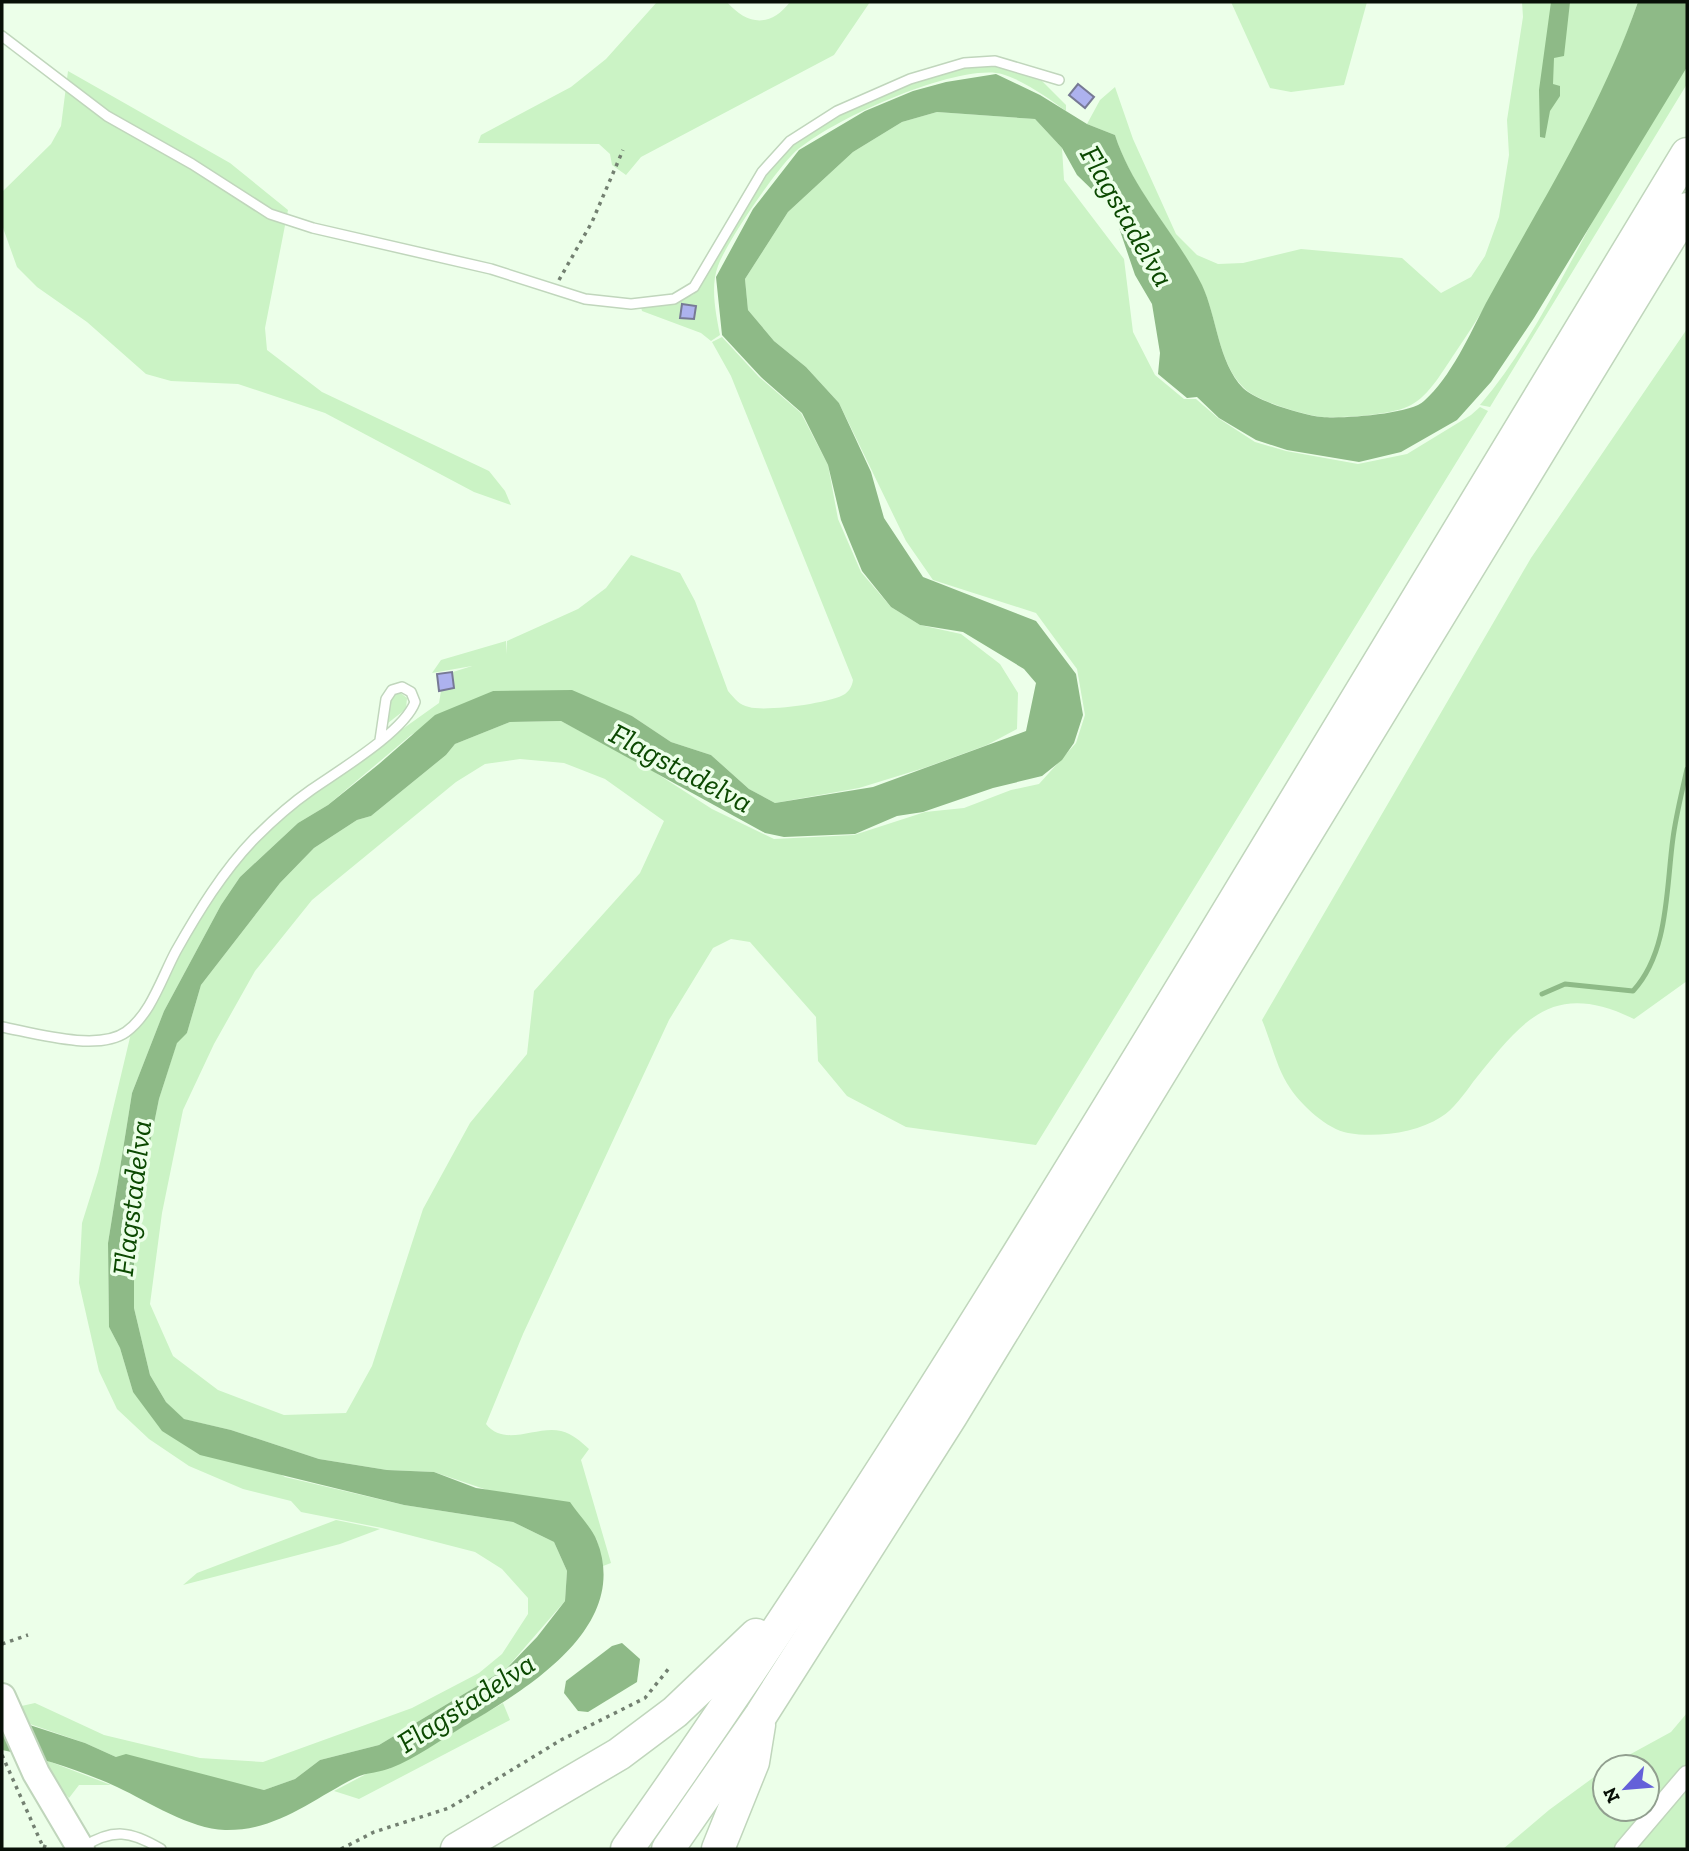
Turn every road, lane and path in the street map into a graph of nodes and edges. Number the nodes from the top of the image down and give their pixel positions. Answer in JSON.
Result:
{"nodes":[{"id":1,"x":2,"y":36,"type":"edge"},
{"id":2,"x":1059,"y":80,"type":"dead end"},
{"id":3,"x":623,"y":150,"type":"dead end"},
{"id":4,"x":1687,"y":154,"type":"edge"},
{"id":5,"x":1687,"y":209,"type":"edge"},
{"id":6,"x":554,"y":289,"type":"junction"},
{"id":7,"x":380,"y":740,"type":"junction"},
{"id":8,"x":2,"y":1027,"type":"edge"},
{"id":9,"x":808,"y":1582,"type":"junction"},
{"id":10,"x":28,"y":1635,"type":"dead end"},
{"id":11,"x":2,"y":1644,"type":"edge"},
{"id":12,"x":670,"y":1667,"type":"dead end"},
{"id":13,"x":4,"y":1703,"type":"edge"},
{"id":14,"x":761,"y":1714,"type":"junction"},
{"id":15,"x":2,"y":1755,"type":"edge"},
{"id":16,"x":1687,"y":1775,"type":"edge"},
{"id":17,"x":25,"y":1777,"type":"junction"},
{"id":18,"x":43,"y":1848,"type":"edge"},
{"id":19,"x":51,"y":1849,"type":"edge"},
{"id":20,"x":81,"y":1849,"type":"edge"},
{"id":21,"x":161,"y":1849,"type":"edge"},
{"id":22,"x":341,"y":1849,"type":"edge"},
{"id":23,"x":457,"y":1849,"type":"edge"},
{"id":24,"x":628,"y":1849,"type":"edge"},
{"id":25,"x":668,"y":1849,"type":"edge"},
{"id":26,"x":718,"y":1849,"type":"edge"},
{"id":27,"x":1624,"y":1849,"type":"edge"}],
"edges":[{"from":1,"to":6,"type":"lane"},
{"from":2,"to":6,"type":"lane"},
{"from":3,"to":6,"type":"path"},
{"from":4,"to":9,"type":"highway"},
{"from":5,"to":14,"type":"highway"},
{"from":7,"to":7,"type":"lane"},
{"from":7,"to":8,"type":"lane"},
{"from":9,"to":23,"type":"highway"},
{"from":9,"to":24,"type":"highway"},
{"from":10,"to":11,"type":"path"},
{"from":12,"to":22,"type":"path"},
{"from":13,"to":17,"type":"main road"},
{"from":14,"to":25,"type":"highway"},
{"from":14,"to":26,"type":"highway"},
{"from":15,"to":17,"type":"path"},
{"from":16,"to":27,"type":"street"},
{"from":17,"to":18,"type":"path"},
{"from":17,"to":20,"type":"main road"},
{"from":18,"to":19,"type":"path"},
{"from":20,"to":21,"type":"lane"}]}
